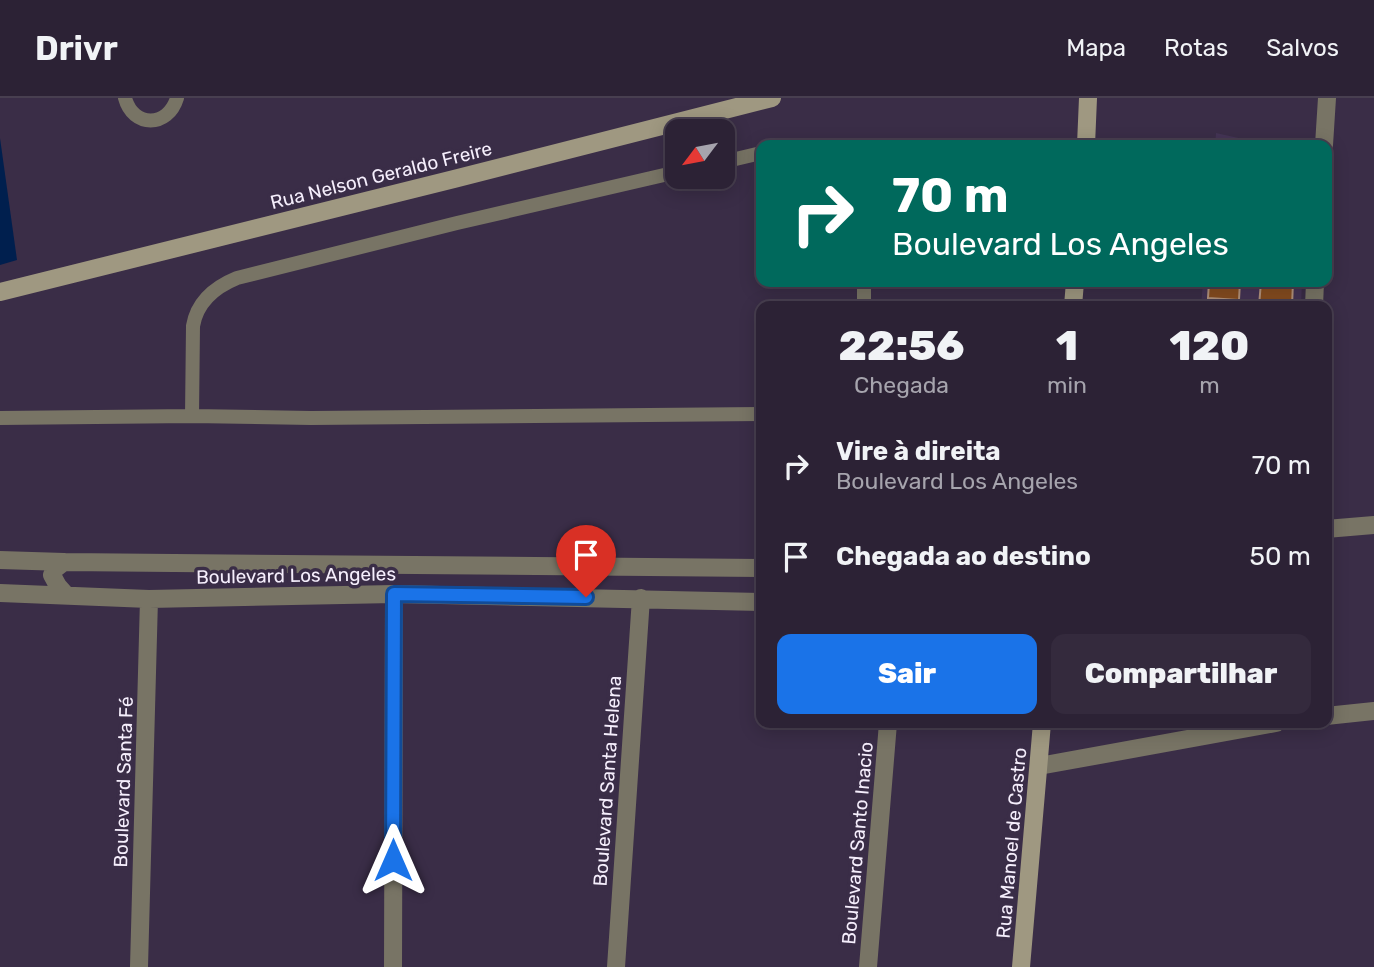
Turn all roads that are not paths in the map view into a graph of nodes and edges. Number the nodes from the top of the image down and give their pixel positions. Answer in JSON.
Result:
{"nodes":[{"id":1,"x":125,"y":98,"type":"edge"},
{"id":2,"x":177,"y":98,"type":"edge"},
{"id":3,"x":772,"y":98,"type":"edge"},
{"id":4,"x":1088,"y":98,"type":"edge"},
{"id":5,"x":1327,"y":98,"type":"edge"},
{"id":6,"x":1086,"y":140,"type":"edge"},
{"id":7,"x":1324,"y":140,"type":"edge"},
{"id":8,"x":756,"y":154,"type":"edge"},
{"id":9,"x":735,"y":159,"type":"edge"},
{"id":10,"x":665,"y":175,"type":"edge"},
{"id":11,"x":0,"y":292,"type":"edge"},
{"id":12,"x":756,"y":414,"type":"edge"},
{"id":13,"x":192,"y":416,"type":"junction"},
{"id":14,"x":0,"y":418,"type":"edge"},
{"id":15,"x":1374,"y":525,"type":"edge"},
{"id":16,"x":1332,"y":529,"type":"edge"},
{"id":17,"x":0,"y":560,"type":"edge"},
{"id":18,"x":64,"y":562,"type":"junction"},
{"id":19,"x":756,"y":568,"type":"edge"},
{"id":20,"x":0,"y":593,"type":"edge"},
{"id":21,"x":394,"y":594,"type":"junction"},
{"id":22,"x":66,"y":595,"type":"junction"},
{"id":23,"x":641,"y":598,"type":"junction"},
{"id":24,"x":149,"y":599,"type":"junction"},
{"id":25,"x":756,"y":602,"type":"edge"},
{"id":26,"x":1374,"y":711,"type":"edge"},
{"id":27,"x":1332,"y":715,"type":"edge"},
{"id":28,"x":888,"y":728,"type":"edge"},
{"id":29,"x":1042,"y":728,"type":"edge"},
{"id":30,"x":1248,"y":728,"type":"edge"},
{"id":31,"x":1039,"y":766,"type":"junction"},
{"id":32,"x":139,"y":967,"type":"edge"},
{"id":33,"x":393,"y":967,"type":"edge"},
{"id":34,"x":616,"y":967,"type":"edge"},
{"id":35,"x":868,"y":967,"type":"edge"},
{"id":36,"x":1021,"y":967,"type":"edge"}],
"edges":[{"from":1,"to":2,"type":"lane"},
{"from":3,"to":11,"type":"main road","name":"Rua Nelson Geraldo Freire"},
{"from":4,"to":6,"type":"main road"},
{"from":5,"to":7,"type":"street"},
{"from":8,"to":9,"type":"lane"},
{"from":10,"to":13,"type":"lane"},
{"from":12,"to":13,"type":"lane"},
{"from":13,"to":14,"type":"lane"},
{"from":15,"to":16,"type":"street"},
{"from":17,"to":18,"type":"street","name":"Boulevard Los Angeles"},
{"from":18,"to":19,"type":"street","name":"Boulevard Los Angeles"},
{"from":18,"to":22,"type":"street"},
{"from":20,"to":22,"type":"street","name":"Boulevard Los Angeles"},
{"from":21,"to":23,"type":"street","name":"Boulevard Los Angeles"},
{"from":21,"to":24,"type":"street","name":"Boulevard Los Angeles"},
{"from":21,"to":33,"type":"street"},
{"from":22,"to":24,"type":"street","name":"Boulevard Los Angeles"},
{"from":23,"to":25,"type":"street","name":"Boulevard Los Angeles"},
{"from":23,"to":34,"type":"street","name":"Boulevard Santa Helena"},
{"from":24,"to":32,"type":"street","name":"Boulevard Santa Fé"},
{"from":26,"to":27,"type":"street"},
{"from":28,"to":35,"type":"street","name":"Boulevard Santo Inacio"},
{"from":29,"to":31,"type":"main road","name":"Rua Manoel de Castro"},
{"from":30,"to":31,"type":"street"},
{"from":31,"to":36,"type":"main road","name":"Rua Manoel de Castro"}]}
